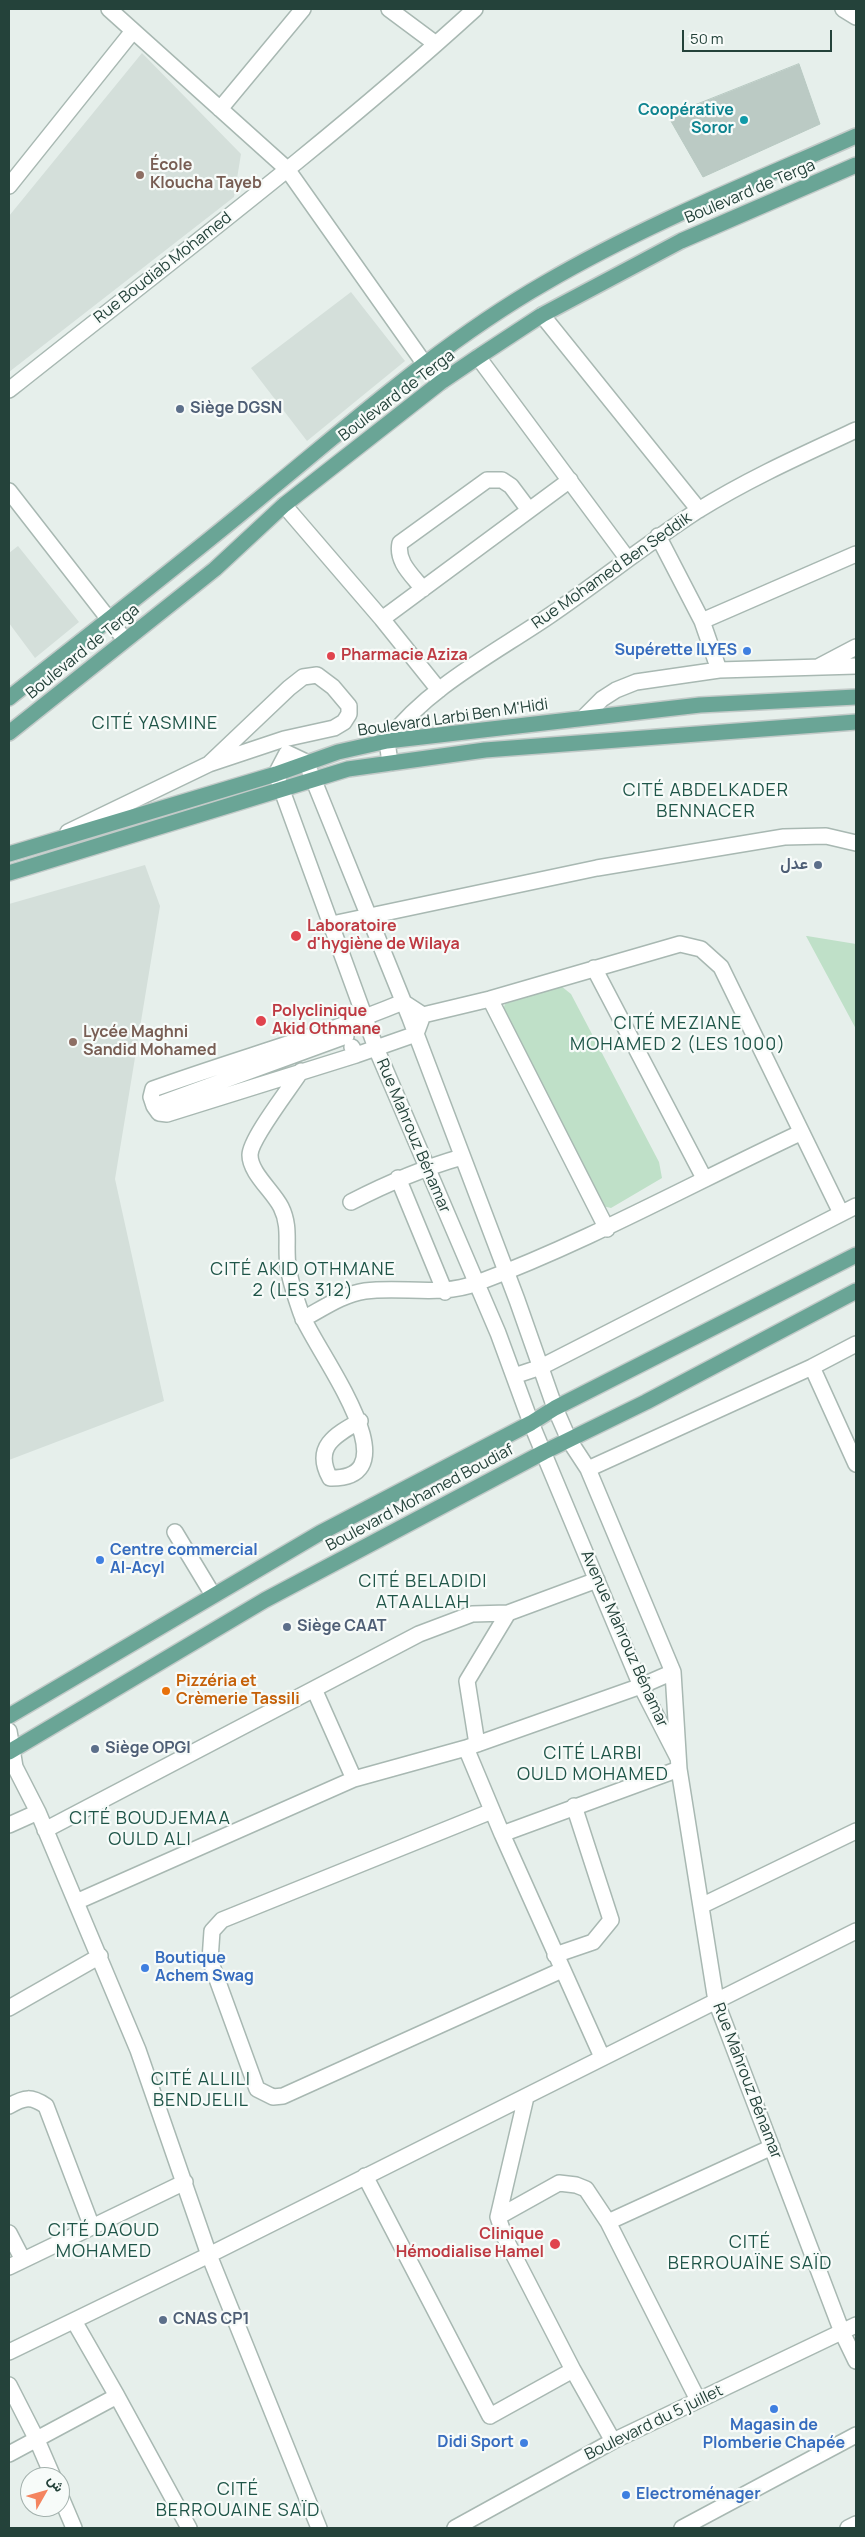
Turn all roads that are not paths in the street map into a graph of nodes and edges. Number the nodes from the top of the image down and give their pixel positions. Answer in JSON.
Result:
{"nodes":[{"id":1,"x":109,"y":9,"type":"edge"},
{"id":2,"x":303,"y":9,"type":"edge"},
{"id":3,"x":389,"y":9,"type":"edge"},
{"id":4,"x":475,"y":9,"type":"edge"},
{"id":5,"x":843,"y":9,"type":"edge"},
{"id":6,"x":856,"y":17,"type":"edge"},
{"id":7,"x":134,"y":31,"type":"junction"},
{"id":8,"x":436,"y":44,"type":"junction"},
{"id":9,"x":220,"y":109,"type":"junction"},
{"id":10,"x":856,"y":136,"type":"edge"},
{"id":11,"x":856,"y":165,"type":"edge"},
{"id":12,"x":287,"y":169,"type":"junction"},
{"id":13,"x":9,"y":186,"type":"edge"},
{"id":14,"x":542,"y":315,"type":"junction"},
{"id":15,"x":478,"y":357,"type":"junction"},
{"id":16,"x":424,"y":363,"type":"junction"},
{"id":17,"x":441,"y":382,"type":"junction"},
{"id":18,"x":9,"y":390,"type":"edge"},
{"id":19,"x":856,"y":430,"type":"edge"},
{"id":20,"x":570,"y":480,"type":"junction"},
{"id":21,"x":9,"y":490,"type":"edge"},
{"id":22,"x":284,"y":505,"type":"junction"},
{"id":23,"x":529,"y":510,"type":"junction"},
{"id":24,"x":699,"y":510,"type":"junction"},
{"id":25,"x":658,"y":536,"type":"junction"},
{"id":26,"x":856,"y":554,"type":"edge"},
{"id":27,"x":627,"y":558,"type":"junction"},
{"id":28,"x":423,"y":589,"type":"junction"},
{"id":29,"x":382,"y":619,"type":"junction"},
{"id":30,"x":109,"y":620,"type":"junction"},
{"id":31,"x":702,"y":621,"type":"junction"},
{"id":32,"x":125,"y":640,"type":"junction"},
{"id":33,"x":856,"y":647,"type":"edge"},
{"id":34,"x":856,"y":666,"type":"edge"},
{"id":35,"x":815,"y":669,"type":"junction"},
{"id":36,"x":720,"y":670,"type":"junction"},
{"id":37,"x":439,"y":690,"type":"junction"},
{"id":38,"x":856,"y":697,"type":"edge"},
{"id":39,"x":9,"y":698,"type":"edge"},
{"id":40,"x":583,"y":718,"type":"junction"},
{"id":41,"x":856,"y":722,"type":"edge"},
{"id":42,"x":9,"y":733,"type":"edge"},
{"id":43,"x":387,"y":741,"type":"junction"},
{"id":44,"x":285,"y":746,"type":"junction"},
{"id":45,"x":306,"y":762,"type":"junction"},
{"id":46,"x":390,"y":763,"type":"junction"},
{"id":47,"x":209,"y":764,"type":"junction"},
{"id":48,"x":276,"y":774,"type":"junction"},
{"id":49,"x":314,"y":781,"type":"junction"},
{"id":50,"x":283,"y":790,"type":"junction"},
{"id":51,"x":44,"y":843,"type":"junction"},
{"id":52,"x":856,"y":843,"type":"edge"},
{"id":53,"x":9,"y":854,"type":"edge"},
{"id":54,"x":9,"y":872,"type":"edge"},
{"id":55,"x":368,"y":915,"type":"junction"},
{"id":56,"x":332,"y":924,"type":"junction"},
{"id":57,"x":594,"y":968,"type":"junction"},
{"id":58,"x":490,"y":999,"type":"junction"},
{"id":59,"x":403,"y":1002,"type":"junction"},
{"id":60,"x":423,"y":1014,"type":"junction"},
{"id":61,"x":364,"y":1018,"type":"junction"},
{"id":62,"x":344,"y":1032,"type":"junction"},
{"id":63,"x":416,"y":1034,"type":"junction"},
{"id":64,"x":376,"y":1048,"type":"junction"},
{"id":65,"x":356,"y":1055,"type":"junction"},
{"id":66,"x":302,"y":1072,"type":"junction"},
{"id":67,"x":800,"y":1133,"type":"junction"},
{"id":68,"x":462,"y":1157,"type":"junction"},
{"id":69,"x":427,"y":1166,"type":"junction"},
{"id":70,"x":398,"y":1178,"type":"junction"},
{"id":71,"x":704,"y":1178,"type":"junction"},
{"id":72,"x":351,"y":1202,"type":"dead end"},
{"id":73,"x":856,"y":1206,"type":"edge"},
{"id":74,"x":842,"y":1213,"type":"junction"},
{"id":75,"x":607,"y":1229,"type":"junction"},
{"id":76,"x":856,"y":1255,"type":"edge"},
{"id":77,"x":506,"y":1271,"type":"junction"},
{"id":78,"x":476,"y":1284,"type":"junction"},
{"id":79,"x":856,"y":1290,"type":"edge"},
{"id":80,"x":445,"y":1292,"type":"junction"},
{"id":81,"x":303,"y":1319,"type":"junction"},
{"id":82,"x":856,"y":1344,"type":"edge"},
{"id":83,"x":541,"y":1367,"type":"junction"},
{"id":84,"x":812,"y":1367,"type":"junction"},
{"id":85,"x":514,"y":1376,"type":"junction"},
{"id":86,"x":555,"y":1408,"type":"junction"},
{"id":87,"x":360,"y":1421,"type":"dead end"},
{"id":88,"x":531,"y":1423,"type":"junction"},
{"id":89,"x":569,"y":1440,"type":"junction"},
{"id":90,"x":544,"y":1452,"type":"junction"},
{"id":91,"x":856,"y":1464,"type":"edge"},
{"id":92,"x":588,"y":1470,"type":"junction"},
{"id":93,"x":174,"y":1532,"type":"dead end"},
{"id":94,"x":597,"y":1580,"type":"junction"},
{"id":95,"x":213,"y":1595,"type":"junction"},
{"id":96,"x":508,"y":1613,"type":"junction"},
{"id":97,"x":673,"y":1672,"type":"junction"},
{"id":98,"x":641,"y":1686,"type":"junction"},
{"id":99,"x":314,"y":1689,"type":"junction"},
{"id":100,"x":9,"y":1716,"type":"edge"},
{"id":101,"x":9,"y":1731,"type":"edge"},
{"id":102,"x":472,"y":1746,"type":"junction"},
{"id":103,"x":11,"y":1758,"type":"edge"},
{"id":104,"x":679,"y":1764,"type":"junction"},
{"id":105,"x":354,"y":1779,"type":"junction"},
{"id":106,"x":574,"y":1806,"type":"junction"},
{"id":107,"x":492,"y":1811,"type":"junction"},
{"id":108,"x":38,"y":1812,"type":"junction"},
{"id":109,"x":9,"y":1825,"type":"edge"},
{"id":110,"x":45,"y":1830,"type":"junction"},
{"id":111,"x":856,"y":1831,"type":"edge"},
{"id":112,"x":502,"y":1834,"type":"junction"},
{"id":113,"x":76,"y":1902,"type":"junction"},
{"id":114,"x":701,"y":1906,"type":"junction"},
{"id":115,"x":856,"y":1931,"type":"edge"},
{"id":116,"x":555,"y":1955,"type":"junction"},
{"id":117,"x":100,"y":1956,"type":"junction"},
{"id":118,"x":562,"y":1970,"type":"junction"},
{"id":119,"x":716,"y":2001,"type":"junction"},
{"id":120,"x":9,"y":2008,"type":"edge"},
{"id":121,"x":602,"y":2057,"type":"junction"},
{"id":122,"x":526,"y":2096,"type":"junction"},
{"id":123,"x":9,"y":2106,"type":"edge"},
{"id":124,"x":772,"y":2147,"type":"junction"},
{"id":125,"x":365,"y":2176,"type":"junction"},
{"id":126,"x":185,"y":2182,"type":"junction"},
{"id":127,"x":498,"y":2217,"type":"junction"},
{"id":128,"x":608,"y":2222,"type":"junction"},
{"id":129,"x":92,"y":2227,"type":"junction"},
{"id":130,"x":9,"y":2233,"type":"edge"},
{"id":131,"x":210,"y":2255,"type":"junction"},
{"id":132,"x":23,"y":2260,"type":"junction"},
{"id":133,"x":9,"y":2266,"type":"edge"},
{"id":134,"x":74,"y":2321,"type":"junction"},
{"id":135,"x":856,"y":2325,"type":"edge"},
{"id":136,"x":842,"y":2332,"type":"junction"},
{"id":137,"x":9,"y":2352,"type":"edge"},
{"id":138,"x":856,"y":2362,"type":"edge"},
{"id":139,"x":573,"y":2370,"type":"junction"},
{"id":140,"x":9,"y":2385,"type":"edge"},
{"id":141,"x":117,"y":2396,"type":"junction"},
{"id":142,"x":698,"y":2400,"type":"junction"},
{"id":143,"x":856,"y":2435,"type":"edge"},
{"id":144,"x":37,"y":2440,"type":"junction"},
{"id":145,"x":613,"y":2441,"type":"junction"},
{"id":146,"x":9,"y":2454,"type":"edge"},
{"id":147,"x":48,"y":2467,"type":"edge"},
{"id":148,"x":856,"y":2524,"type":"edge"},
{"id":149,"x":189,"y":2528,"type":"edge"},
{"id":150,"x":319,"y":2528,"type":"edge"},
{"id":151,"x":455,"y":2528,"type":"edge"},
{"id":152,"x":682,"y":2528,"type":"edge"},
{"id":153,"x":848,"y":2528,"type":"edge"}],
"edges":[{"from":1,"to":7,"type":"street"},
{"from":2,"to":9,"type":"street"},
{"from":3,"to":8,"type":"street"},
{"from":4,"to":8,"type":"street","name":"Rue Boudiab Mohamed"},
{"from":5,"to":6,"type":"street"},
{"from":7,"to":9,"type":"street"},
{"from":7,"to":13,"type":"street"},
{"from":8,"to":12,"type":"street","name":"Rue Boudiab Mohamed"},
{"from":9,"to":12,"type":"street"},
{"from":10,"to":16,"type":"main road","name":"Boulevard de Terga"},
{"from":11,"to":14,"type":"main road","name":"Boulevard de Terga"},
{"from":12,"to":16,"type":"street"},
{"from":12,"to":18,"type":"street","name":"Rue Boudiab Mohamed"},
{"from":14,"to":15,"type":"main road","name":"Boulevard de Terga"},
{"from":14,"to":24,"type":"street"},
{"from":15,"to":17,"type":"main road","name":"Boulevard de Terga"},
{"from":15,"to":20,"type":"street"},
{"from":16,"to":17,"type":"street"},
{"from":16,"to":30,"type":"main road","name":"Boulevard de Terga"},
{"from":17,"to":22,"type":"main road","name":"Boulevard de Terga"},
{"from":19,"to":24,"type":"street","name":"Rue Mohamed Ben Seddik"},
{"from":20,"to":23,"type":"street"},
{"from":20,"to":27,"type":"street"},
{"from":21,"to":30,"type":"street"},
{"from":22,"to":29,"type":"street"},
{"from":22,"to":32,"type":"main road","name":"Boulevard de Terga"},
{"from":23,"to":28,"type":"street"},
{"from":23,"to":28,"type":"street"},
{"from":24,"to":25,"type":"street","name":"Rue Mohamed Ben Seddik"},
{"from":25,"to":27,"type":"street","name":"Rue Mohamed Ben Seddik"},
{"from":25,"to":31,"type":"street"},
{"from":26,"to":31,"type":"street"},
{"from":27,"to":37,"type":"street","name":"Rue Mohamed Ben Seddik"},
{"from":28,"to":29,"type":"street"},
{"from":29,"to":37,"type":"street"},
{"from":30,"to":32,"type":"street"},
{"from":30,"to":39,"type":"main road","name":"Boulevard de Terga"},
{"from":31,"to":36,"type":"street"},
{"from":32,"to":42,"type":"main road","name":"Boulevard de Terga"},
{"from":33,"to":35,"type":"street"},
{"from":34,"to":35,"type":"street"},
{"from":35,"to":36,"type":"street"},
{"from":36,"to":40,"type":"street"},
{"from":37,"to":43,"type":"street","name":"Rue Mohamed Ben Seddik"},
{"from":38,"to":40,"type":"main road","name":"Boulevard Larbi Ben M'Hidi"},
{"from":40,"to":43,"type":"main road","name":"Boulevard Larbi Ben M'Hidi"},
{"from":41,"to":46,"type":"main road"},
{"from":43,"to":45,"type":"main road","name":"Boulevard Larbi Ben M'Hidi"},
{"from":43,"to":46,"type":"street"},
{"from":44,"to":45,"type":"street"},
{"from":44,"to":47,"type":"street"},
{"from":44,"to":47,"type":"street"},
{"from":44,"to":48,"type":"street"},
{"from":45,"to":48,"type":"main road","name":"Boulevard Larbi Ben M'Hidi"},
{"from":45,"to":49,"type":"street"},
{"from":46,"to":49,"type":"main road"},
{"from":47,"to":51,"type":"street"},
{"from":48,"to":50,"type":"street","name":"Rue Mahrouz Bénamar"},
{"from":48,"to":51,"type":"main road","name":"Boulevard Larbi Ben M'Hidi"},
{"from":49,"to":50,"type":"main road"},
{"from":49,"to":55,"type":"street"},
{"from":50,"to":54,"type":"main road"},
{"from":50,"to":56,"type":"street","name":"Rue Mahrouz Bénamar"},
{"from":51,"to":53,"type":"main road","name":"Boulevard Larbi Ben M'Hidi"},
{"from":52,"to":55,"type":"street"},
{"from":55,"to":56,"type":"street"},
{"from":55,"to":59,"type":"street"},
{"from":56,"to":61,"type":"street","name":"Rue Mahrouz Bénamar"},
{"from":57,"to":58,"type":"street"},
{"from":57,"to":67,"type":"street"},
{"from":57,"to":71,"type":"street"},
{"from":58,"to":60,"type":"street"},
{"from":58,"to":75,"type":"street"},
{"from":59,"to":60,"type":"street"},
{"from":59,"to":61,"type":"street"},
{"from":59,"to":63,"type":"street"},
{"from":60,"to":63,"type":"street"},
{"from":61,"to":62,"type":"street"},
{"from":61,"to":64,"type":"street","name":"Rue Mahrouz Bénamar"},
{"from":62,"to":65,"type":"street"},
{"from":62,"to":66,"type":"street"},
{"from":63,"to":64,"type":"street"},
{"from":63,"to":68,"type":"street"},
{"from":64,"to":65,"type":"street"},
{"from":64,"to":69,"type":"street","name":"Rue Mahrouz Bénamar"},
{"from":65,"to":66,"type":"street"},
{"from":66,"to":81,"type":"street"},
{"from":67,"to":71,"type":"street"},
{"from":67,"to":74,"type":"street"},
{"from":68,"to":69,"type":"street"},
{"from":68,"to":77,"type":"street"},
{"from":69,"to":70,"type":"street"},
{"from":69,"to":78,"type":"street","name":"Rue Mahrouz Bénamar"},
{"from":70,"to":72,"type":"street"},
{"from":70,"to":80,"type":"street"},
{"from":71,"to":75,"type":"street"},
{"from":73,"to":74,"type":"street"},
{"from":74,"to":83,"type":"street"},
{"from":75,"to":77,"type":"street"},
{"from":76,"to":86,"type":"main road","name":"Boulevard Mohamed Boudiaf"},
{"from":77,"to":78,"type":"street"},
{"from":77,"to":83,"type":"street"},
{"from":78,"to":80,"type":"street"},
{"from":78,"to":85,"type":"street","name":"Rue Mahrouz Bénamar"},
{"from":79,"to":89,"type":"main road","name":"Boulevard Mohamed Boudiaf"},
{"from":80,"to":81,"type":"street"},
{"from":81,"to":87,"type":"street"},
{"from":82,"to":84,"type":"street"},
{"from":83,"to":85,"type":"street"},
{"from":83,"to":86,"type":"street"},
{"from":84,"to":91,"type":"street"},
{"from":84,"to":92,"type":"street"},
{"from":85,"to":88,"type":"street","name":"Rue Mahrouz Bénamar"},
{"from":86,"to":88,"type":"main road","name":"Boulevard Mohamed Boudiaf"},
{"from":86,"to":89,"type":"street","name":"Avenue Mahrouz Bénamar"},
{"from":88,"to":90,"type":"street","name":"Avenue Mahrouz Bénamar"},
{"from":88,"to":95,"type":"main road","name":"Boulevard Mohamed Boudiaf"},
{"from":89,"to":90,"type":"main road","name":"Boulevard Mohamed Boudiaf"},
{"from":89,"to":92,"type":"street","name":"Avenue Mahrouz Bénamar"},
{"from":90,"to":94,"type":"street","name":"Avenue Mahrouz Bénamar"},
{"from":90,"to":103,"type":"main road","name":"Boulevard Mohamed Boudiaf"},
{"from":92,"to":97,"type":"street","name":"Avenue Mahrouz Bénamar"},
{"from":93,"to":95,"type":"street"},
{"from":94,"to":96,"type":"street"},
{"from":94,"to":98,"type":"street","name":"Avenue Mahrouz Bénamar"},
{"from":95,"to":100,"type":"main road","name":"Boulevard Mohamed Boudiaf"},
{"from":96,"to":99,"type":"street"},
{"from":96,"to":102,"type":"street"},
{"from":97,"to":98,"type":"street"},
{"from":97,"to":104,"type":"street","name":"Avenue Mahrouz Bénamar"},
{"from":98,"to":102,"type":"street"},
{"from":98,"to":104,"type":"street","name":"Avenue Mahrouz Bénamar"},
{"from":99,"to":105,"type":"street"},
{"from":99,"to":110,"type":"street"},
{"from":101,"to":103,"type":"street"},
{"from":102,"to":105,"type":"street"},
{"from":102,"to":107,"type":"street"},
{"from":103,"to":108,"type":"street"},
{"from":104,"to":106,"type":"street"},
{"from":104,"to":114,"type":"street","name":"Rue Mahrouz Bénamar"},
{"from":105,"to":113,"type":"street"},
{"from":106,"to":112,"type":"street"},
{"from":106,"to":116,"type":"street"},
{"from":107,"to":112,"type":"street"},
{"from":107,"to":118,"type":"street"},
{"from":108,"to":109,"type":"street"},
{"from":108,"to":110,"type":"street"},
{"from":110,"to":113,"type":"street"},
{"from":111,"to":114,"type":"street"},
{"from":112,"to":116,"type":"street"},
{"from":113,"to":117,"type":"street"},
{"from":114,"to":119,"type":"street","name":"Rue Mahrouz Bénamar"},
{"from":115,"to":119,"type":"street"},
{"from":116,"to":118,"type":"street"},
{"from":117,"to":120,"type":"street"},
{"from":117,"to":126,"type":"street"},
{"from":118,"to":121,"type":"street"},
{"from":119,"to":121,"type":"street"},
{"from":119,"to":124,"type":"street","name":"Rue Mahrouz Bénamar"},
{"from":121,"to":122,"type":"street"},
{"from":122,"to":125,"type":"street"},
{"from":122,"to":127,"type":"street"},
{"from":123,"to":129,"type":"street"},
{"from":124,"to":128,"type":"street"},
{"from":124,"to":136,"type":"street","name":"Rue Mahrouz Bénamar"},
{"from":125,"to":131,"type":"street"},
{"from":125,"to":139,"type":"street"},
{"from":126,"to":129,"type":"street"},
{"from":126,"to":131,"type":"street"},
{"from":127,"to":128,"type":"street"},
{"from":127,"to":139,"type":"street"},
{"from":128,"to":142,"type":"street"},
{"from":129,"to":132,"type":"street"},
{"from":130,"to":132,"type":"street"},
{"from":131,"to":134,"type":"street"},
{"from":131,"to":150,"type":"street"},
{"from":132,"to":133,"type":"street"},
{"from":134,"to":137,"type":"street"},
{"from":134,"to":141,"type":"street"},
{"from":135,"to":136,"type":"street","name":"Boulevard du 5 juillet"},
{"from":136,"to":138,"type":"street","name":"Rue Mahrouz Bénamar"},
{"from":136,"to":142,"type":"street","name":"Boulevard du 5 juillet"},
{"from":139,"to":145,"type":"street"},
{"from":140,"to":144,"type":"street"},
{"from":141,"to":144,"type":"street"},
{"from":141,"to":149,"type":"street"},
{"from":142,"to":145,"type":"street","name":"Boulevard du 5 juillet"},
{"from":143,"to":152,"type":"street"},
{"from":144,"to":146,"type":"street"},
{"from":144,"to":147,"type":"street"},
{"from":145,"to":151,"type":"street","name":"Boulevard du 5 juillet"},
{"from":148,"to":153,"type":"street"}]}
